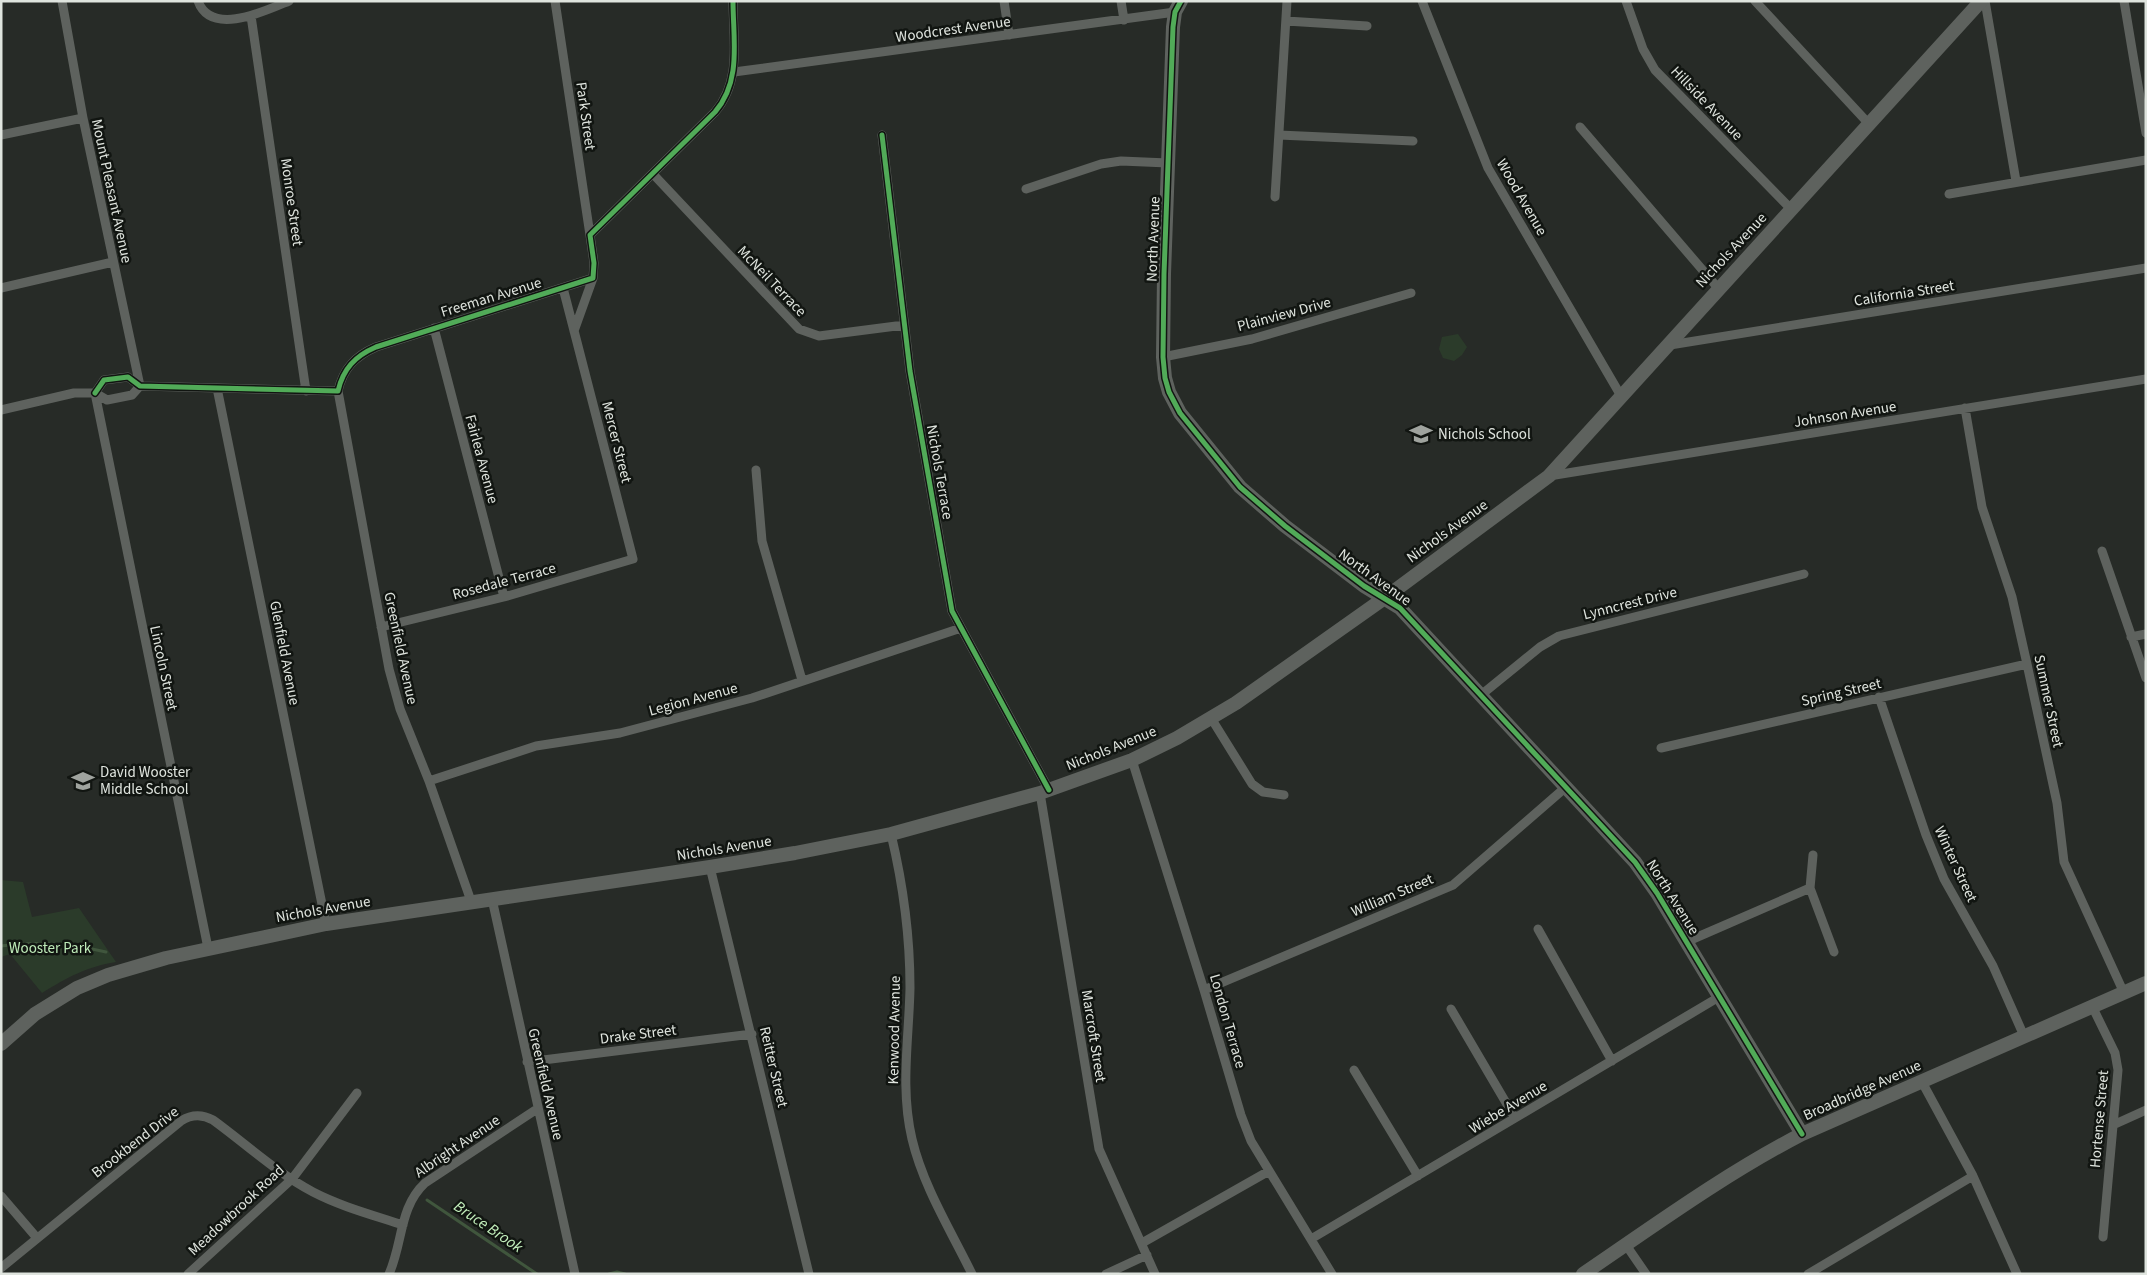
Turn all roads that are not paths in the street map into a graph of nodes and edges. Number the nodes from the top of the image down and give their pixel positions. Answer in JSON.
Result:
{"nodes":[{"id":1,"x":62,"y":1,"type":"edge"},
{"id":2,"x":198,"y":1,"type":"edge"},
{"id":3,"x":289,"y":1,"type":"edge"},
{"id":4,"x":555,"y":1,"type":"edge"},
{"id":5,"x":733,"y":1,"type":"edge"},
{"id":6,"x":1004,"y":1,"type":"edge"},
{"id":7,"x":1121,"y":1,"type":"edge"},
{"id":8,"x":1287,"y":1,"type":"edge"},
{"id":9,"x":1422,"y":1,"type":"edge"},
{"id":10,"x":1626,"y":1,"type":"edge"},
{"id":11,"x":1755,"y":1,"type":"edge"},
{"id":12,"x":1981,"y":1,"type":"edge"},
{"id":13,"x":1985,"y":1,"type":"edge"},
{"id":14,"x":2124,"y":1,"type":"edge"},
{"id":15,"x":1178,"y":7,"type":"edge"},
{"id":16,"x":251,"y":16,"type":"junction"},
{"id":17,"x":1124,"y":20,"type":"junction"},
{"id":18,"x":1286,"y":21,"type":"junction"},
{"id":19,"x":1367,"y":26,"type":"dead end"},
{"id":20,"x":1009,"y":35,"type":"junction"},
{"id":21,"x":734,"y":72,"type":"junction"},
{"id":22,"x":83,"y":118,"type":"junction"},
{"id":23,"x":1869,"y":124,"type":"junction"},
{"id":24,"x":1580,"y":127,"type":"dead end"},
{"id":25,"x":2146,"y":133,"type":"edge"},
{"id":26,"x":1,"y":135,"type":"edge"},
{"id":27,"x":882,"y":135,"type":"dead end"},
{"id":28,"x":1279,"y":135,"type":"junction"},
{"id":29,"x":1413,"y":141,"type":"dead end"},
{"id":30,"x":2146,"y":160,"type":"edge"},
{"id":31,"x":1168,"y":163,"type":"junction"},
{"id":32,"x":653,"y":174,"type":"junction"},
{"id":33,"x":2016,"y":181,"type":"junction"},
{"id":34,"x":1026,"y":189,"type":"dead end"},
{"id":35,"x":1949,"y":194,"type":"dead end"},
{"id":36,"x":1275,"y":197,"type":"dead end"},
{"id":37,"x":1791,"y":209,"type":"junction"},
{"id":38,"x":590,"y":236,"type":"junction"},
{"id":39,"x":113,"y":262,"type":"junction"},
{"id":40,"x":2146,"y":268,"type":"edge"},
{"id":41,"x":593,"y":278,"type":"junction"},
{"id":42,"x":1,"y":288,"type":"edge"},
{"id":43,"x":563,"y":288,"type":"junction"},
{"id":44,"x":1718,"y":288,"type":"junction"},
{"id":45,"x":1411,"y":293,"type":"dead end"},
{"id":46,"x":904,"y":325,"type":"junction"},
{"id":47,"x":434,"y":328,"type":"junction"},
{"id":48,"x":574,"y":331,"type":"junction"},
{"id":49,"x":1666,"y":345,"type":"junction"},
{"id":50,"x":1164,"y":357,"type":"junction"},
{"id":51,"x":2146,"y":379,"type":"edge"},
{"id":52,"x":140,"y":386,"type":"junction"},
{"id":53,"x":217,"y":388,"type":"junction"},
{"id":54,"x":306,"y":391,"type":"junction"},
{"id":55,"x":338,"y":391,"type":"junction"},
{"id":56,"x":95,"y":393,"type":"junction"},
{"id":57,"x":1621,"y":396,"type":"junction"},
{"id":58,"x":1965,"y":408,"type":"junction"},
{"id":59,"x":1,"y":410,"type":"edge"},
{"id":60,"x":756,"y":470,"type":"dead end"},
{"id":61,"x":1549,"y":476,"type":"junction"},
{"id":62,"x":2102,"y":551,"type":"dead end"},
{"id":63,"x":633,"y":559,"type":"joint"},
{"id":64,"x":1804,"y":574,"type":"dead end"},
{"id":65,"x":504,"y":597,"type":"junction"},
{"id":66,"x":1386,"y":597,"type":"junction"},
{"id":67,"x":381,"y":627,"type":"junction"},
{"id":68,"x":961,"y":628,"type":"junction"},
{"id":69,"x":2146,"y":634,"type":"edge"},
{"id":70,"x":2131,"y":637,"type":"junction"},
{"id":71,"x":2027,"y":664,"type":"junction"},
{"id":72,"x":2146,"y":678,"type":"edge"},
{"id":73,"x":802,"y":680,"type":"junction"},
{"id":74,"x":1481,"y":695,"type":"junction"},
{"id":75,"x":1879,"y":697,"type":"junction"},
{"id":76,"x":1211,"y":718,"type":"junction"},
{"id":77,"x":1661,"y":748,"type":"dead end"},
{"id":78,"x":1132,"y":760,"type":"junction"},
{"id":79,"x":429,"y":781,"type":"junction"},
{"id":80,"x":1566,"y":786,"type":"junction"},
{"id":81,"x":1044,"y":791,"type":"junction"},
{"id":82,"x":1284,"y":795,"type":"dead end"},
{"id":83,"x":892,"y":834,"type":"junction"},
{"id":84,"x":1813,"y":855,"type":"dead end"},
{"id":85,"x":710,"y":867,"type":"junction"},
{"id":86,"x":1810,"y":888,"type":"junction"},
{"id":87,"x":492,"y":899,"type":"junction"},
{"id":88,"x":471,"y":901,"type":"junction"},
{"id":89,"x":326,"y":924,"type":"junction"},
{"id":90,"x":1538,"y":929,"type":"dead end"},
{"id":91,"x":1686,"y":942,"type":"junction"},
{"id":92,"x":208,"y":948,"type":"junction"},
{"id":93,"x":1834,"y":952,"type":"dead end"},
{"id":94,"x":2146,"y":983,"type":"edge"},
{"id":95,"x":1204,"y":990,"type":"junction"},
{"id":96,"x":2124,"y":993,"type":"junction"},
{"id":97,"x":1719,"y":997,"type":"junction"},
{"id":98,"x":2093,"y":1008,"type":"junction"},
{"id":99,"x":1451,"y":1010,"type":"dead end"},
{"id":100,"x":752,"y":1034,"type":"junction"},
{"id":101,"x":2024,"y":1036,"type":"junction"},
{"id":102,"x":1,"y":1044,"type":"edge"},
{"id":103,"x":1612,"y":1061,"type":"junction"},
{"id":104,"x":527,"y":1062,"type":"junction"},
{"id":105,"x":1354,"y":1070,"type":"dead end"},
{"id":106,"x":1922,"y":1082,"type":"junction"},
{"id":107,"x":357,"y":1093,"type":"dead end"},
{"id":108,"x":537,"y":1108,"type":"junction"},
{"id":109,"x":2146,"y":1110,"type":"edge"},
{"id":110,"x":1515,"y":1118,"type":"junction"},
{"id":111,"x":2113,"y":1125,"type":"junction"},
{"id":112,"x":1802,"y":1134,"type":"junction"},
{"id":113,"x":1270,"y":1171,"type":"junction"},
{"id":114,"x":1418,"y":1176,"type":"junction"},
{"id":115,"x":1973,"y":1176,"type":"junction"},
{"id":116,"x":292,"y":1179,"type":"junction"},
{"id":117,"x":1,"y":1196,"type":"edge"},
{"id":118,"x":403,"y":1224,"type":"junction"},
{"id":119,"x":2103,"y":1237,"type":"dead end"},
{"id":120,"x":37,"y":1238,"type":"junction"},
{"id":121,"x":1311,"y":1239,"type":"junction"},
{"id":122,"x":1142,"y":1243,"type":"junction"},
{"id":123,"x":1626,"y":1245,"type":"junction"},
{"id":124,"x":1147,"y":1255,"type":"junction"},
{"id":125,"x":1,"y":1268,"type":"edge"},
{"id":126,"x":188,"y":1274,"type":"edge"},
{"id":127,"x":389,"y":1274,"type":"edge"},
{"id":128,"x":575,"y":1274,"type":"edge"},
{"id":129,"x":809,"y":1274,"type":"edge"},
{"id":130,"x":972,"y":1274,"type":"edge"},
{"id":131,"x":1106,"y":1274,"type":"edge"},
{"id":132,"x":1155,"y":1274,"type":"edge"},
{"id":133,"x":1332,"y":1274,"type":"edge"},
{"id":134,"x":1583,"y":1274,"type":"edge"},
{"id":135,"x":1646,"y":1274,"type":"edge"},
{"id":136,"x":1808,"y":1274,"type":"edge"},
{"id":137,"x":2017,"y":1274,"type":"edge"}],
"edges":[{"from":1,"to":22,"type":"street","name":"Mount Pleasant Avenue"},
{"from":2,"to":16,"type":"street"},
{"from":3,"to":16,"type":"street"},
{"from":4,"to":38,"type":"street","name":"Park Street"},
{"from":5,"to":21,"type":"street"},
{"from":6,"to":20,"type":"street"},
{"from":7,"to":17,"type":"street"},
{"from":8,"to":18,"type":"street"},
{"from":9,"to":57,"type":"street","name":"Wood Avenue"},
{"from":10,"to":37,"type":"street","name":"Hillside Avenue"},
{"from":11,"to":23,"type":"street"},
{"from":12,"to":23,"type":"main road","name":"Nichols Avenue"},
{"from":13,"to":33,"type":"street"},
{"from":14,"to":25,"type":"street"},
{"from":15,"to":17,"type":"street","name":"Woodcrest Avenue"},
{"from":15,"to":31,"type":"main road","name":"North Avenue"},
{"from":16,"to":54,"type":"street","name":"Monroe Street"},
{"from":17,"to":20,"type":"street","name":"Woodcrest Avenue"},
{"from":18,"to":19,"type":"street"},
{"from":18,"to":28,"type":"street"},
{"from":20,"to":21,"type":"street","name":"Woodcrest Avenue"},
{"from":21,"to":32,"type":"street"},
{"from":22,"to":26,"type":"street"},
{"from":22,"to":39,"type":"street","name":"Mount Pleasant Avenue"},
{"from":23,"to":37,"type":"main road","name":"Nichols Avenue"},
{"from":24,"to":44,"type":"street"},
{"from":27,"to":46,"type":"street","name":"Nichols Terrace"},
{"from":28,"to":29,"type":"street"},
{"from":28,"to":36,"type":"street"},
{"from":30,"to":33,"type":"street"},
{"from":31,"to":34,"type":"street"},
{"from":31,"to":50,"type":"main road","name":"North Avenue"},
{"from":32,"to":38,"type":"street"},
{"from":32,"to":46,"type":"street","name":"McNeil Terrace"},
{"from":33,"to":35,"type":"street"},
{"from":37,"to":44,"type":"main road","name":"Nichols Avenue"},
{"from":38,"to":41,"type":"street"},
{"from":39,"to":42,"type":"street"},
{"from":39,"to":52,"type":"street","name":"Mount Pleasant Avenue"},
{"from":40,"to":49,"type":"street","name":"California Street"},
{"from":41,"to":43,"type":"street","name":"Freeman Avenue"},
{"from":41,"to":48,"type":"street"},
{"from":43,"to":47,"type":"street","name":"Freeman Avenue"},
{"from":43,"to":48,"type":"street","name":"Mercer Street"},
{"from":44,"to":49,"type":"main road","name":"Nichols Avenue"},
{"from":45,"to":50,"type":"street","name":"Plainview Drive"},
{"from":46,"to":68,"type":"street","name":"Nichols Terrace"},
{"from":47,"to":55,"type":"street","name":"Freeman Avenue"},
{"from":47,"to":65,"type":"street","name":"Fairlea Avenue"},
{"from":48,"to":63,"type":"street","name":"Mercer Street"},
{"from":49,"to":57,"type":"main road","name":"Nichols Avenue"},
{"from":50,"to":66,"type":"main road","name":"North Avenue"},
{"from":51,"to":58,"type":"street","name":"Johnson Avenue"},
{"from":52,"to":53,"type":"street"},
{"from":52,"to":56,"type":"street"},
{"from":52,"to":56,"type":"street"},
{"from":53,"to":54,"type":"street"},
{"from":53,"to":89,"type":"street","name":"Glenfield Avenue"},
{"from":54,"to":55,"type":"street"},
{"from":55,"to":67,"type":"street","name":"Greenfield Avenue"},
{"from":56,"to":59,"type":"street"},
{"from":56,"to":92,"type":"street","name":"Lincoln Street"},
{"from":57,"to":61,"type":"main road","name":"Nichols Avenue"},
{"from":58,"to":61,"type":"street","name":"Johnson Avenue"},
{"from":58,"to":71,"type":"street","name":"Summer Street"},
{"from":60,"to":73,"type":"street"},
{"from":61,"to":66,"type":"main road","name":"Nichols Avenue"},
{"from":62,"to":70,"type":"street"},
{"from":63,"to":65,"type":"street","name":"Rosedale Terrace"},
{"from":64,"to":74,"type":"street","name":"Lynncrest Drive"},
{"from":65,"to":67,"type":"street","name":"Rosedale Terrace"},
{"from":66,"to":74,"type":"main road","name":"North Avenue"},
{"from":66,"to":76,"type":"main road","name":"Nichols Avenue"},
{"from":67,"to":79,"type":"street","name":"Greenfield Avenue"},
{"from":68,"to":73,"type":"street","name":"Legion Avenue"},
{"from":68,"to":81,"type":"street","name":"Nichols Terrace"},
{"from":69,"to":70,"type":"street"},
{"from":70,"to":72,"type":"street"},
{"from":71,"to":75,"type":"street","name":"Spring Street"},
{"from":71,"to":96,"type":"street","name":"Summer Street"},
{"from":73,"to":79,"type":"street","name":"Legion Avenue"},
{"from":74,"to":80,"type":"main road","name":"North Avenue"},
{"from":75,"to":77,"type":"street","name":"Spring Street"},
{"from":75,"to":101,"type":"street","name":"Winter Street"},
{"from":76,"to":78,"type":"main road","name":"Nichols Avenue"},
{"from":76,"to":82,"type":"street"},
{"from":78,"to":81,"type":"main road","name":"Nichols Avenue"},
{"from":78,"to":95,"type":"street","name":"London Terrace"},
{"from":79,"to":88,"type":"street","name":"Greenfield Avenue"},
{"from":80,"to":91,"type":"main road","name":"North Avenue"},
{"from":80,"to":95,"type":"street","name":"William Street"},
{"from":81,"to":83,"type":"main road","name":"Nichols Avenue"},
{"from":81,"to":122,"type":"street","name":"Marcroft Street"},
{"from":83,"to":85,"type":"main road","name":"Nichols Avenue"},
{"from":83,"to":130,"type":"street","name":"Kenwood Avenue"},
{"from":84,"to":86,"type":"street"},
{"from":85,"to":87,"type":"main road","name":"Nichols Avenue"},
{"from":85,"to":100,"type":"street","name":"Reitter Street"},
{"from":86,"to":91,"type":"street"},
{"from":86,"to":93,"type":"street"},
{"from":87,"to":88,"type":"main road","name":"Nichols Avenue"},
{"from":87,"to":104,"type":"street","name":"Greenfield Avenue"},
{"from":88,"to":89,"type":"main road","name":"Nichols Avenue"},
{"from":89,"to":92,"type":"main road","name":"Nichols Avenue"},
{"from":90,"to":103,"type":"street"},
{"from":91,"to":97,"type":"main road","name":"North Avenue"},
{"from":92,"to":102,"type":"main road","name":"Nichols Avenue"},
{"from":94,"to":96,"type":"main road","name":"Broadbridge Avenue"},
{"from":95,"to":113,"type":"street","name":"London Terrace"},
{"from":96,"to":98,"type":"main road","name":"Broadbridge Avenue"},
{"from":97,"to":103,"type":"street","name":"Wiebe Avenue"},
{"from":97,"to":112,"type":"main road","name":"North Avenue"},
{"from":98,"to":101,"type":"main road","name":"Broadbridge Avenue"},
{"from":98,"to":111,"type":"street","name":"Hortense Street"},
{"from":99,"to":110,"type":"street"},
{"from":100,"to":104,"type":"street","name":"Drake Street"},
{"from":100,"to":129,"type":"street","name":"Reitter Street"},
{"from":101,"to":106,"type":"main road","name":"Broadbridge Avenue"},
{"from":103,"to":110,"type":"street","name":"Wiebe Avenue"},
{"from":104,"to":108,"type":"street","name":"Greenfield Avenue"},
{"from":105,"to":114,"type":"street"},
{"from":106,"to":112,"type":"main road","name":"Broadbridge Avenue"},
{"from":106,"to":115,"type":"street"},
{"from":107,"to":116,"type":"street","name":"Meadowbrook Road"},
{"from":108,"to":118,"type":"street","name":"Albright Avenue"},
{"from":108,"to":128,"type":"street","name":"Greenfield Avenue"},
{"from":109,"to":111,"type":"street"},
{"from":110,"to":114,"type":"street","name":"Wiebe Avenue"},
{"from":111,"to":119,"type":"street","name":"Hortense Street"},
{"from":112,"to":123,"type":"main road","name":"Broadbridge Avenue"},
{"from":113,"to":121,"type":"street","name":"London Terrace"},
{"from":113,"to":122,"type":"street"},
{"from":114,"to":121,"type":"street","name":"Wiebe Avenue"},
{"from":115,"to":136,"type":"street"},
{"from":115,"to":137,"type":"street"},
{"from":116,"to":118,"type":"street","name":"Brookbend Drive"},
{"from":116,"to":120,"type":"street","name":"Brookbend Drive"},
{"from":116,"to":126,"type":"street","name":"Meadowbrook Road"},
{"from":117,"to":120,"type":"street"},
{"from":118,"to":127,"type":"street","name":"Albright Avenue"},
{"from":120,"to":125,"type":"street","name":"Brookbend Drive"},
{"from":121,"to":133,"type":"street","name":"London Terrace"},
{"from":122,"to":124,"type":"street","name":"Marcroft Street"},
{"from":123,"to":134,"type":"main road","name":"Broadbridge Avenue"},
{"from":123,"to":135,"type":"street"},
{"from":124,"to":131,"type":"street"},
{"from":124,"to":132,"type":"street","name":"Marcroft Street"}]}
